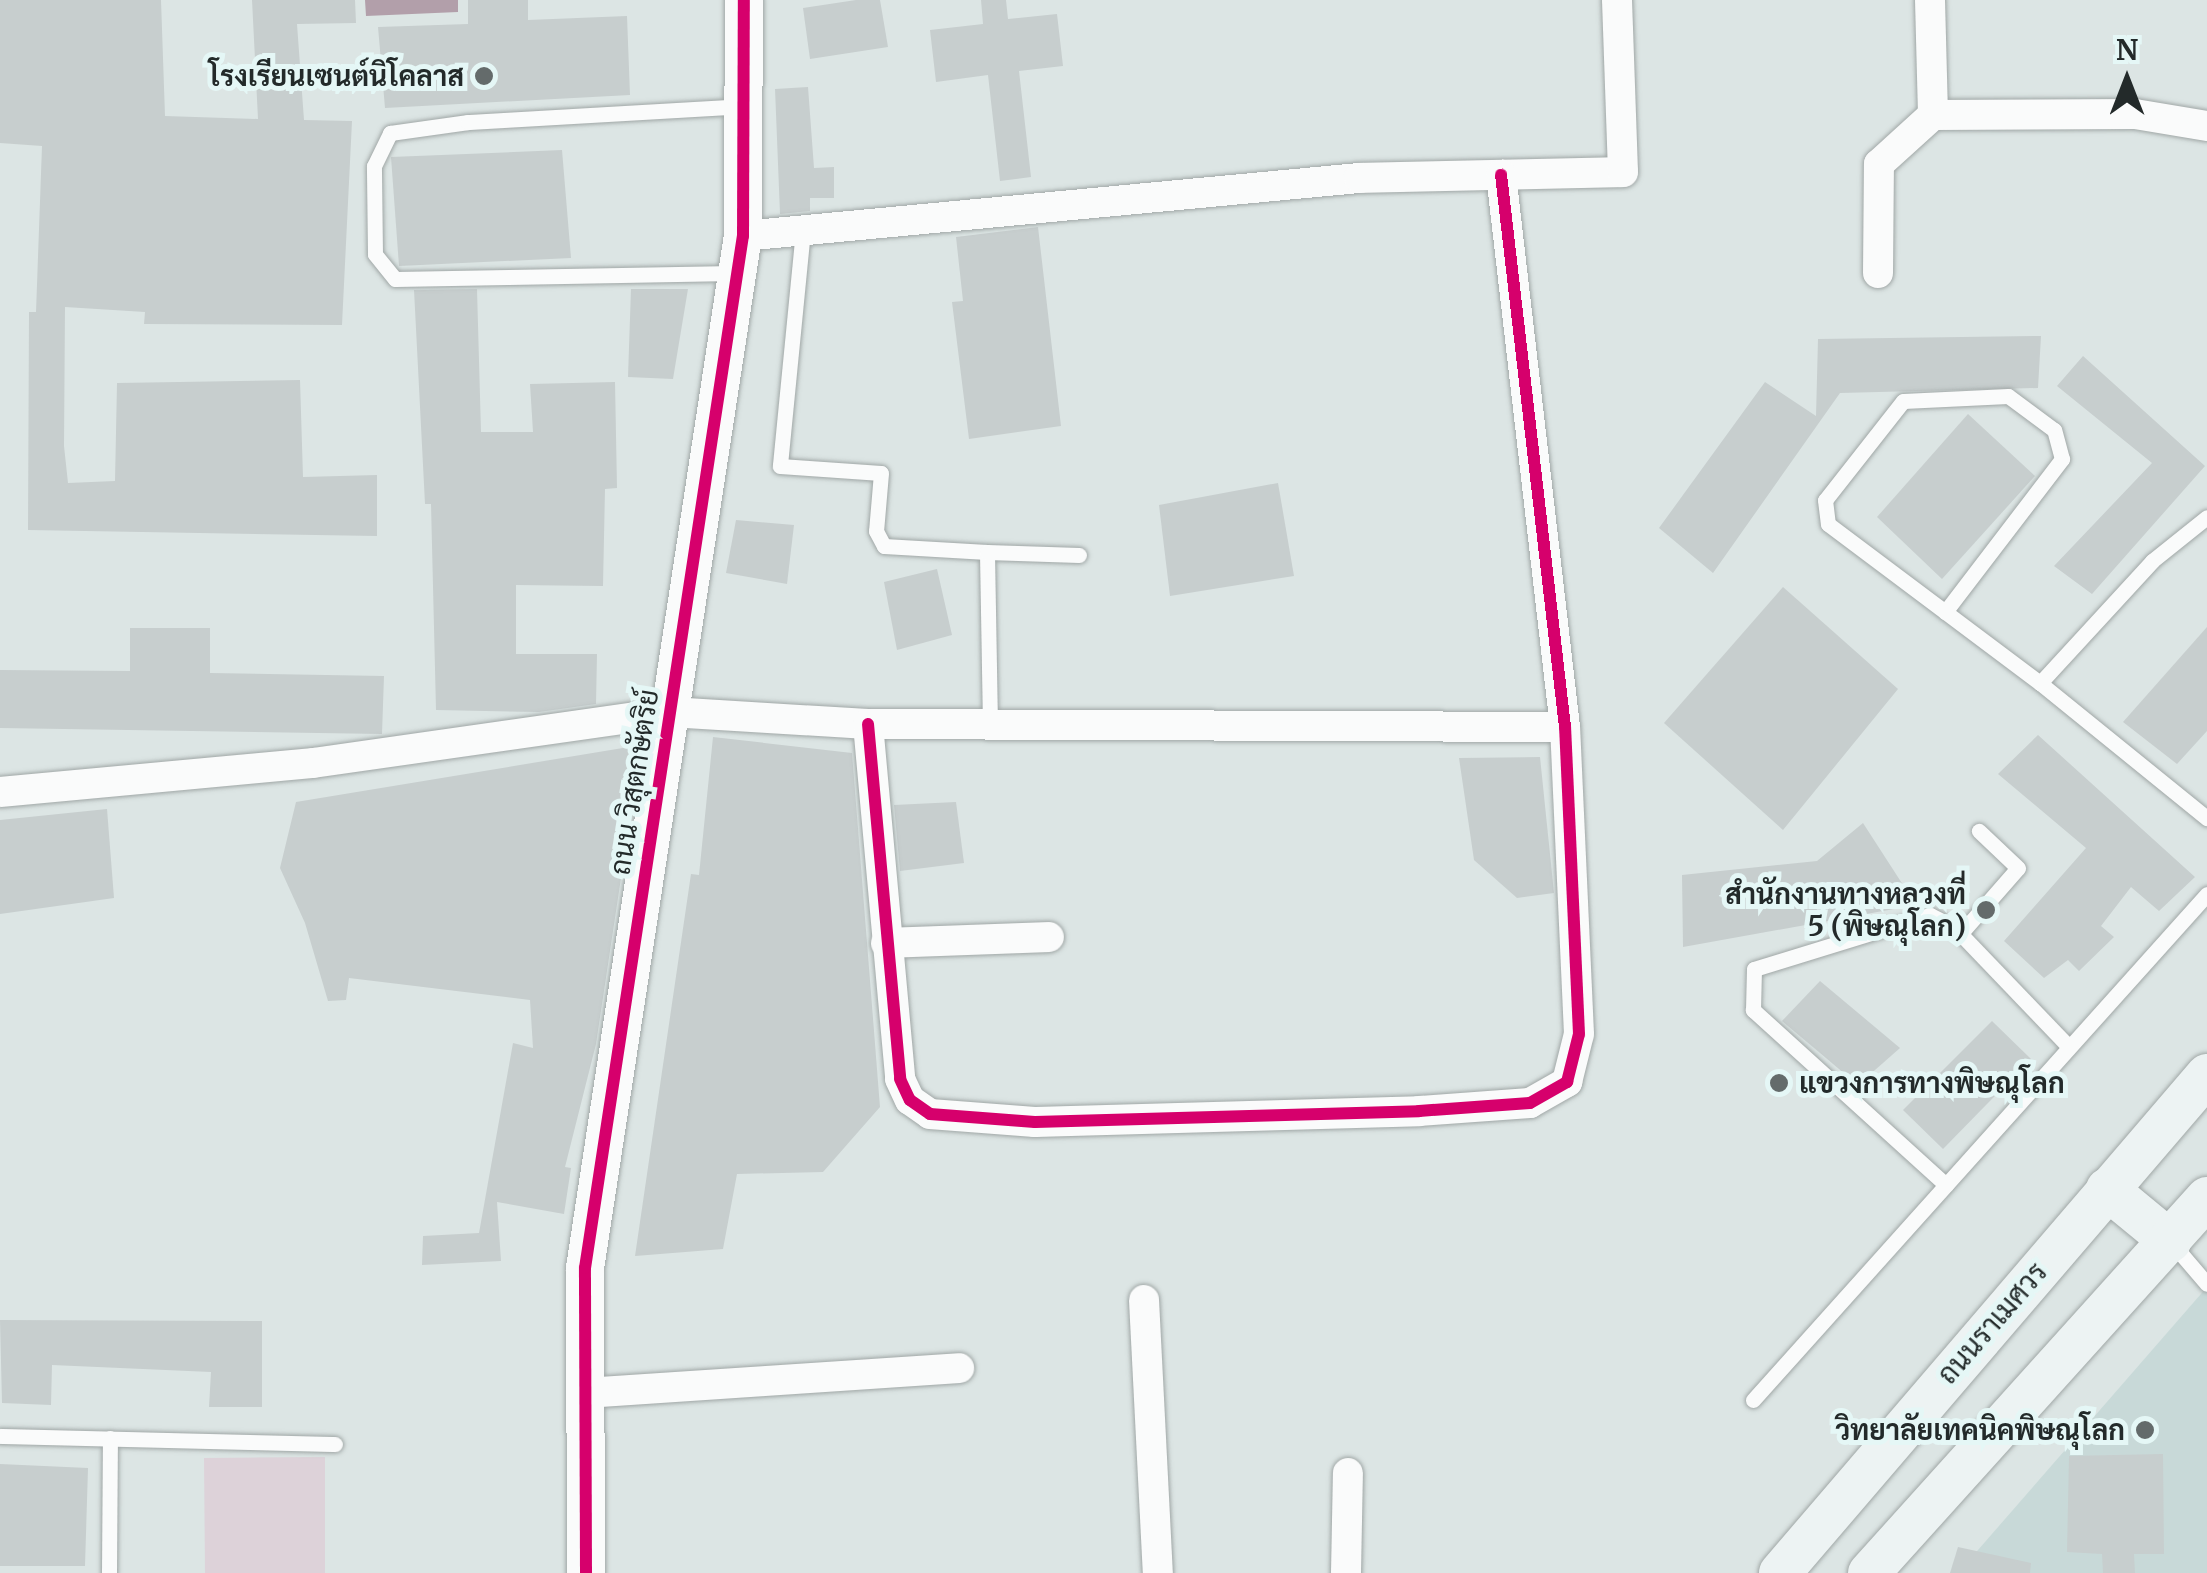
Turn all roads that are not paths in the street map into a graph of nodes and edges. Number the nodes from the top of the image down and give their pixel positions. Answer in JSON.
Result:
{"nodes":[{"id":1,"x":744,"y":0,"type":"edge"},
{"id":2,"x":1617,"y":0,"type":"edge"},
{"id":3,"x":1930,"y":0,"type":"edge"},
{"id":4,"x":743,"y":106,"type":"junction"},
{"id":5,"x":1933,"y":115,"type":"junction"},
{"id":6,"x":2207,"y":126,"type":"edge"},
{"id":7,"x":1501,"y":175,"type":"junction"},
{"id":8,"x":803,"y":230,"type":"junction"},
{"id":9,"x":740,"y":254,"type":"junction"},
{"id":10,"x":1878,"y":273,"type":"dead end"},
{"id":11,"x":2207,"y":517,"type":"edge"},
{"id":12,"x":987,"y":552,"type":"junction"},
{"id":13,"x":1080,"y":555,"type":"dead end"},
{"id":14,"x":1946,"y":612,"type":"junction"},
{"id":15,"x":2040,"y":683,"type":"junction"},
{"id":16,"x":670,"y":712,"type":"junction"},
{"id":17,"x":868,"y":724,"type":"junction"},
{"id":18,"x":990,"y":725,"type":"junction"},
{"id":19,"x":1565,"y":727,"type":"junction"},
{"id":20,"x":0,"y":792,"type":"edge"},
{"id":21,"x":2207,"y":818,"type":"edge"},
{"id":22,"x":1978,"y":831,"type":"dead end"},
{"id":23,"x":2207,"y":894,"type":"edge"},
{"id":24,"x":1960,"y":933,"type":"junction"},
{"id":25,"x":1048,"y":937,"type":"dead end"},
{"id":26,"x":886,"y":943,"type":"junction"},
{"id":27,"x":2069,"y":1047,"type":"junction"},
{"id":28,"x":2207,"y":1074,"type":"edge"},
{"id":29,"x":1946,"y":1185,"type":"junction"},
{"id":30,"x":2107,"y":1189,"type":"junction"},
{"id":31,"x":2207,"y":1198,"type":"edge"},
{"id":32,"x":2170,"y":1241,"type":"junction"},
{"id":33,"x":2207,"y":1284,"type":"edge"},
{"id":34,"x":1144,"y":1300,"type":"dead end"},
{"id":35,"x":960,"y":1368,"type":"dead end"},
{"id":36,"x":585,"y":1393,"type":"junction"},
{"id":37,"x":1752,"y":1400,"type":"dead end"},
{"id":38,"x":0,"y":1436,"type":"edge"},
{"id":39,"x":110,"y":1438,"type":"junction"},
{"id":40,"x":335,"y":1444,"type":"dead end"},
{"id":41,"x":1348,"y":1472,"type":"dead end"},
{"id":42,"x":109,"y":1573,"type":"edge"},
{"id":43,"x":586,"y":1573,"type":"edge"},
{"id":44,"x":1158,"y":1573,"type":"edge"},
{"id":45,"x":1346,"y":1573,"type":"edge"},
{"id":46,"x":1780,"y":1573,"type":"edge"},
{"id":47,"x":1868,"y":1573,"type":"edge"}],
"edges":[{"from":1,"to":4,"type":"street","name":"ถนน วิสุตกษัตริย์"},
{"from":2,"to":7,"type":"street"},
{"from":3,"to":5,"type":"street"},
{"from":4,"to":9,"type":"street","name":"ถนน วิสุตกษัตริย์"},
{"from":4,"to":9,"type":"lane"},
{"from":5,"to":6,"type":"street"},
{"from":5,"to":10,"type":"street"},
{"from":7,"to":8,"type":"street"},
{"from":7,"to":19,"type":"street"},
{"from":8,"to":9,"type":"street"},
{"from":8,"to":12,"type":"lane"},
{"from":9,"to":16,"type":"street","name":"ถนน วิสุตกษัตริย์"},
{"from":11,"to":15,"type":"lane"},
{"from":12,"to":13,"type":"lane"},
{"from":12,"to":18,"type":"lane"},
{"from":14,"to":14,"type":"lane"},
{"from":14,"to":15,"type":"lane"},
{"from":15,"to":21,"type":"lane"},
{"from":16,"to":17,"type":"street"},
{"from":16,"to":20,"type":"street"},
{"from":16,"to":36,"type":"street","name":"ถนน วิสุตกษัตริย์"},
{"from":17,"to":18,"type":"street"},
{"from":17,"to":26,"type":"street"},
{"from":18,"to":19,"type":"street"},
{"from":19,"to":26,"type":"street"},
{"from":22,"to":24,"type":"lane"},
{"from":23,"to":27,"type":"lane"},
{"from":24,"to":27,"type":"lane"},
{"from":24,"to":29,"type":"lane"},
{"from":25,"to":26,"type":"street"},
{"from":27,"to":29,"type":"lane"},
{"from":28,"to":30,"type":"main road","name":"ถนนราเมศวร"},
{"from":29,"to":37,"type":"lane"},
{"from":30,"to":32,"type":"main road"},
{"from":30,"to":46,"type":"main road","name":"ถนนราเมศวร"},
{"from":31,"to":32,"type":"main road"},
{"from":32,"to":33,"type":"lane"},
{"from":32,"to":47,"type":"main road"},
{"from":34,"to":44,"type":"street"},
{"from":35,"to":36,"type":"street"},
{"from":36,"to":43,"type":"street","name":"ถนน วิสุตกษัตริย์"},
{"from":38,"to":39,"type":"lane"},
{"from":39,"to":40,"type":"lane"},
{"from":39,"to":42,"type":"lane"},
{"from":41,"to":45,"type":"street"}]}
